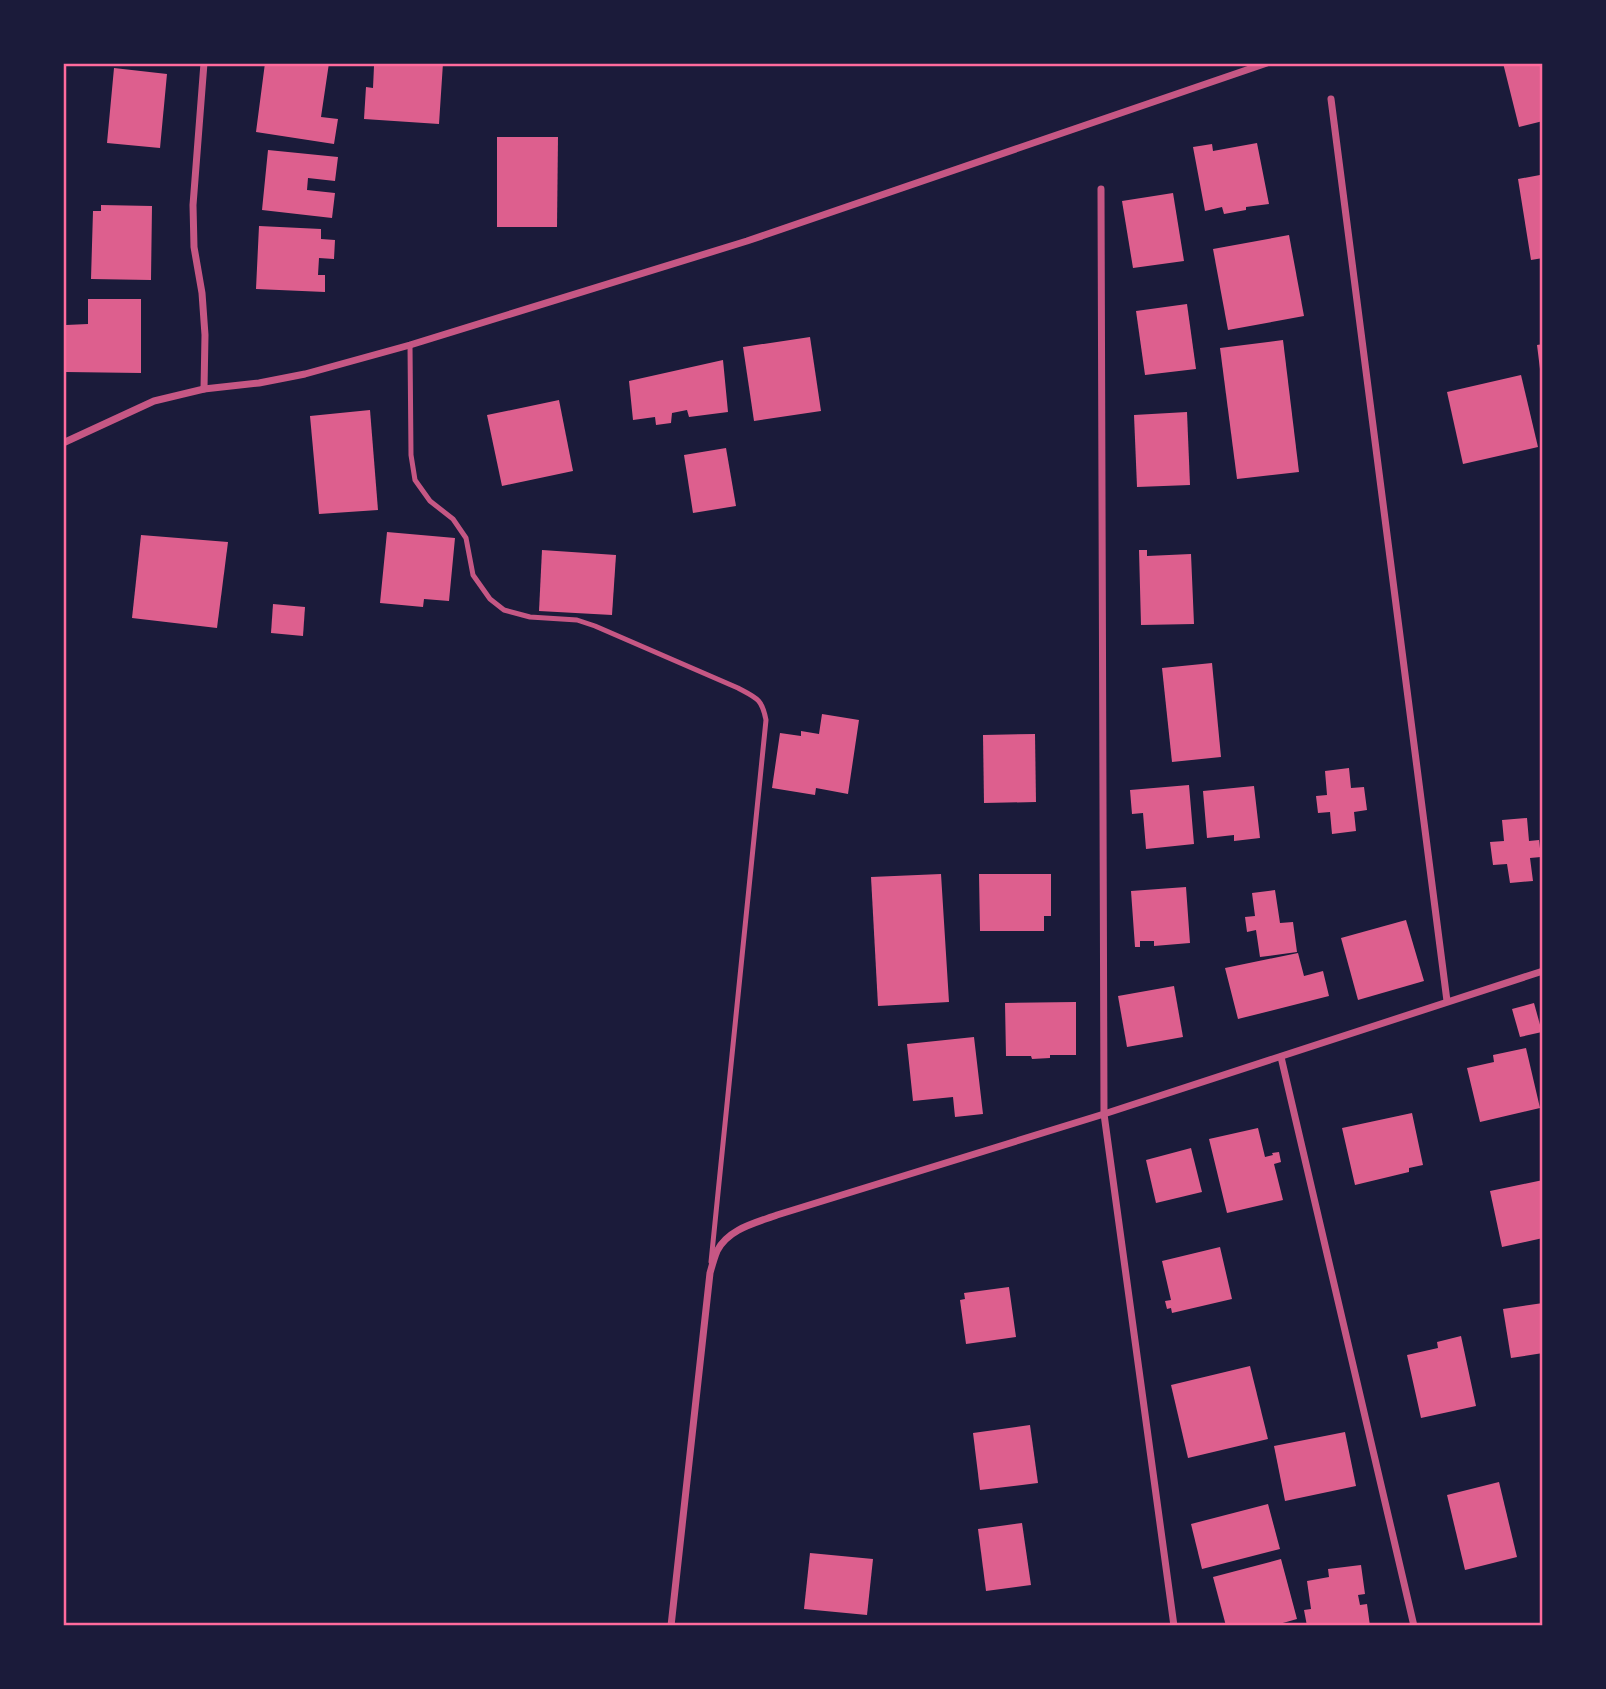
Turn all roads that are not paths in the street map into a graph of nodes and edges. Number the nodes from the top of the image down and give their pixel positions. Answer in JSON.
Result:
{"nodes":[{"id":1,"x":204,"y":63,"type":"edge"},
{"id":2,"x":1267,"y":63,"type":"edge"},
{"id":3,"x":1331,"y":99,"type":"dead end"},
{"id":4,"x":1101,"y":188,"type":"dead end"},
{"id":5,"x":410,"y":345,"type":"junction"},
{"id":6,"x":204,"y":389,"type":"junction"},
{"id":7,"x":63,"y":443,"type":"edge"},
{"id":8,"x":1543,"y":971,"type":"edge"},
{"id":9,"x":1447,"y":1001,"type":"junction"},
{"id":10,"x":1281,"y":1057,"type":"junction"},
{"id":11,"x":1104,"y":1114,"type":"junction"},
{"id":12,"x":710,"y":1273,"type":"junction"},
{"id":13,"x":671,"y":1626,"type":"edge"},
{"id":14,"x":1174,"y":1626,"type":"edge"},
{"id":15,"x":1414,"y":1626,"type":"edge"}],
"edges":[{"from":1,"to":6,"type":"street"},
{"from":2,"to":5,"type":"street"},
{"from":3,"to":9,"type":"street"},
{"from":4,"to":11,"type":"street"},
{"from":5,"to":6,"type":"street"},
{"from":5,"to":12,"type":"lane"},
{"from":6,"to":7,"type":"street"},
{"from":8,"to":9,"type":"street"},
{"from":9,"to":10,"type":"street"},
{"from":10,"to":11,"type":"street"},
{"from":10,"to":15,"type":"street"},
{"from":11,"to":12,"type":"street"},
{"from":11,"to":14,"type":"street"},
{"from":12,"to":13,"type":"street"}]}
